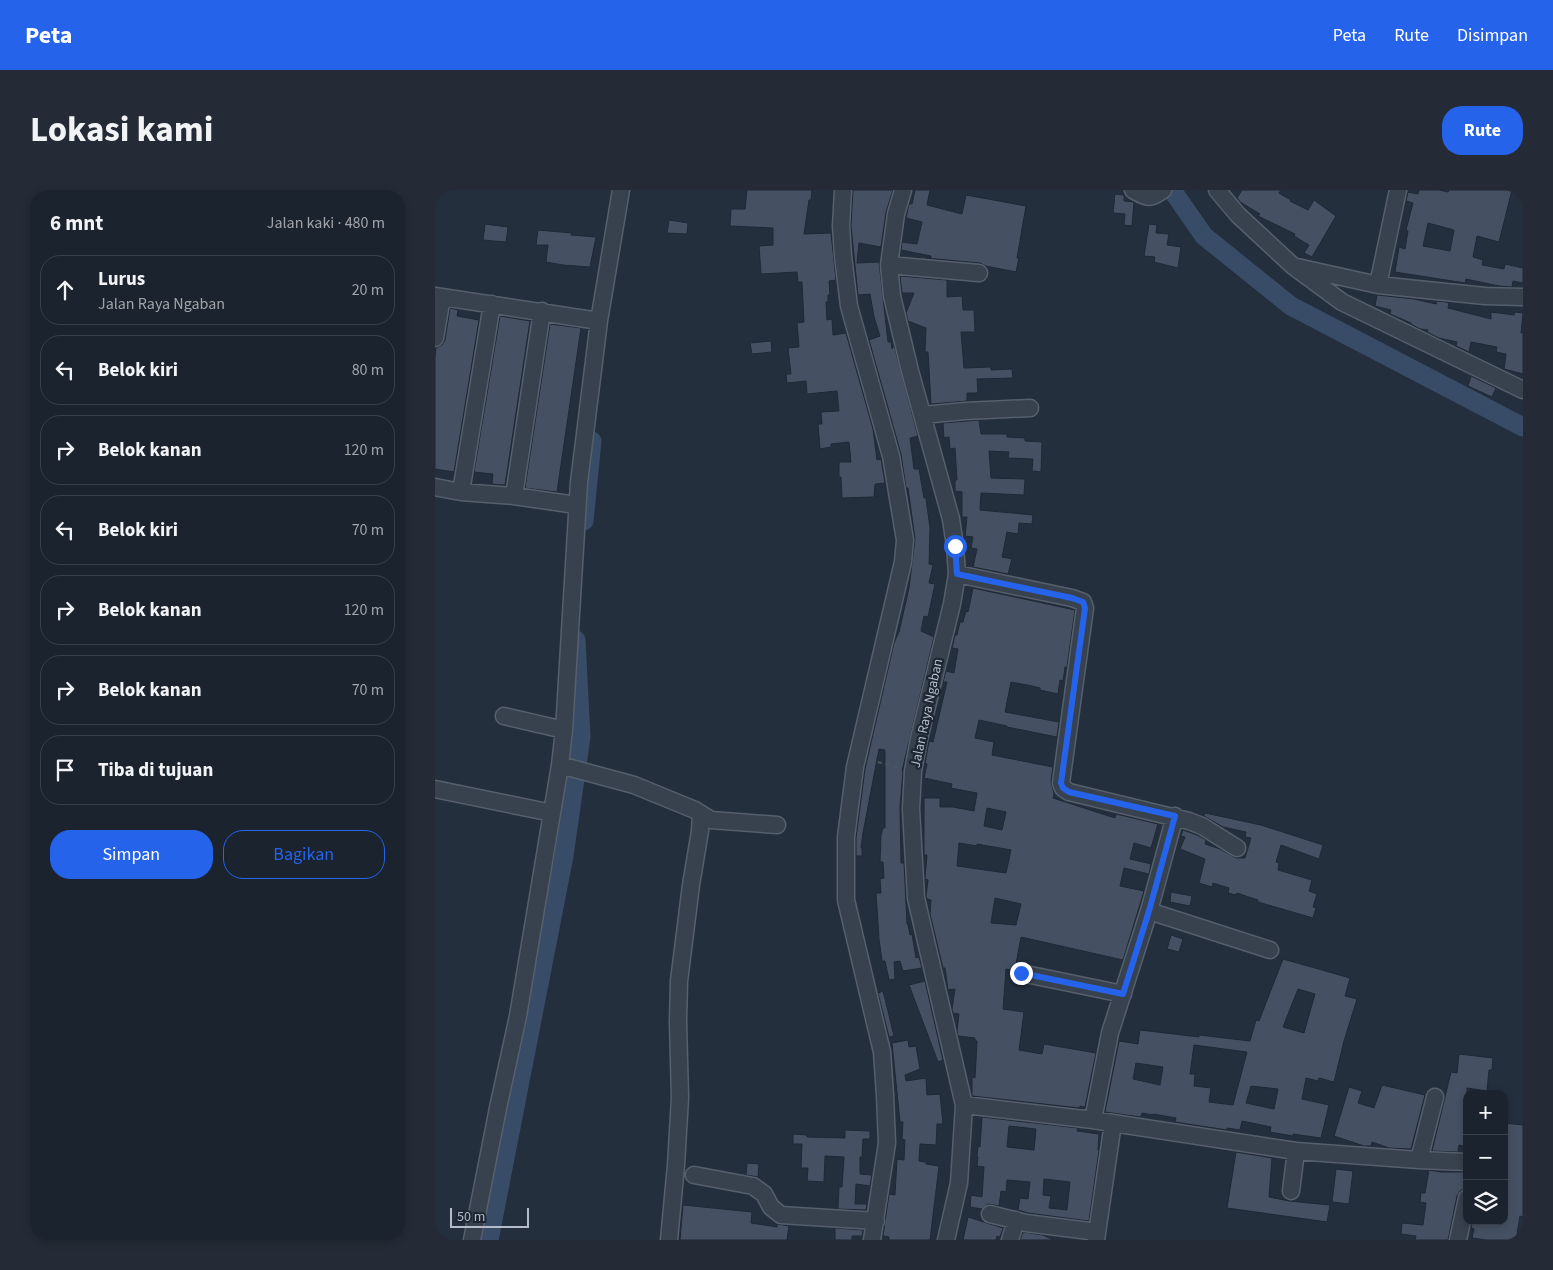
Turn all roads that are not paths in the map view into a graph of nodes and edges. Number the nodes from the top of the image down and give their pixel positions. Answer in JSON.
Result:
{"nodes":[{"id":1,"x":621,"y":190,"type":"edge"},
{"id":2,"x":843,"y":190,"type":"edge"},
{"id":3,"x":903,"y":190,"type":"edge"},
{"id":4,"x":1133,"y":190,"type":"edge"},
{"id":5,"x":1217,"y":190,"type":"edge"},
{"id":6,"x":1398,"y":190,"type":"edge"},
{"id":7,"x":1160,"y":193,"type":"edge"},
{"id":8,"x":889,"y":265,"type":"junction"},
{"id":9,"x":1293,"y":266,"type":"junction"},
{"id":10,"x":979,"y":273,"type":"dead end"},
{"id":11,"x":1378,"y":284,"type":"junction"},
{"id":12,"x":439,"y":297,"type":"edge"},
{"id":13,"x":1523,"y":297,"type":"edge"},
{"id":14,"x":492,"y":304,"type":"junction"},
{"id":15,"x":542,"y":312,"type":"junction"},
{"id":16,"x":599,"y":321,"type":"junction"},
{"id":17,"x":435,"y":338,"type":"edge"},
{"id":18,"x":1523,"y":390,"type":"edge"},
{"id":19,"x":1030,"y":408,"type":"dead end"},
{"id":20,"x":923,"y":415,"type":"junction"},
{"id":21,"x":435,"y":487,"type":"edge"},
{"id":22,"x":461,"y":492,"type":"junction"},
{"id":23,"x":514,"y":496,"type":"junction"},
{"id":24,"x":577,"y":505,"type":"junction"},
{"id":25,"x":957,"y":574,"type":"junction"},
{"id":26,"x":504,"y":716,"type":"dead end"},
{"id":27,"x":564,"y":730,"type":"junction"},
{"id":28,"x":567,"y":767,"type":"junction"},
{"id":29,"x":435,"y":789,"type":"edge"},
{"id":30,"x":552,"y":813,"type":"junction"},
{"id":31,"x":701,"y":814,"type":"junction"},
{"id":32,"x":1175,"y":816,"type":"junction"},
{"id":33,"x":777,"y":825,"type":"dead end"},
{"id":34,"x":1237,"y":848,"type":"dead end"},
{"id":35,"x":1149,"y":911,"type":"junction"},
{"id":36,"x":1270,"y":950,"type":"dead end"},
{"id":37,"x":1021,"y":973,"type":"dead end"},
{"id":38,"x":1123,"y":994,"type":"junction"},
{"id":39,"x":1435,"y":1097,"type":"dead end"},
{"id":40,"x":964,"y":1105,"type":"junction"},
{"id":41,"x":1093,"y":1120,"type":"junction"},
{"id":42,"x":1113,"y":1123,"type":"junction"},
{"id":43,"x":1296,"y":1151,"type":"junction"},
{"id":44,"x":1419,"y":1160,"type":"junction"},
{"id":45,"x":1463,"y":1162,"type":"edge"},
{"id":46,"x":694,"y":1175,"type":"dead end"},
{"id":47,"x":1291,"y":1191,"type":"dead end"},
{"id":48,"x":990,"y":1214,"type":"dead end"},
{"id":49,"x":1463,"y":1217,"type":"edge"},
{"id":50,"x":1016,"y":1220,"type":"junction"},
{"id":51,"x":876,"y":1221,"type":"junction"},
{"id":52,"x":1097,"y":1236,"type":"edge"},
{"id":53,"x":472,"y":1240,"type":"edge"},
{"id":54,"x":669,"y":1240,"type":"edge"},
{"id":55,"x":872,"y":1240,"type":"edge"},
{"id":56,"x":946,"y":1240,"type":"edge"},
{"id":57,"x":1010,"y":1240,"type":"edge"},
{"id":58,"x":1458,"y":1240,"type":"edge"}],
"edges":[{"from":1,"to":16,"type":"street"},
{"from":2,"to":51,"type":"street"},
{"from":3,"to":8,"type":"street","name":"Jalan Raya Ngaban"},
{"from":4,"to":7,"type":"street"},
{"from":5,"to":9,"type":"street"},
{"from":6,"to":11,"type":"street"},
{"from":8,"to":10,"type":"street"},
{"from":8,"to":20,"type":"street","name":"Jalan Raya Ngaban"},
{"from":9,"to":11,"type":"street"},
{"from":9,"to":18,"type":"street"},
{"from":11,"to":13,"type":"street"},
{"from":12,"to":14,"type":"street"},
{"from":12,"to":17,"type":"street"},
{"from":14,"to":15,"type":"street"},
{"from":14,"to":22,"type":"street"},
{"from":15,"to":16,"type":"street"},
{"from":15,"to":23,"type":"street"},
{"from":16,"to":24,"type":"street"},
{"from":19,"to":20,"type":"street"},
{"from":20,"to":25,"type":"street","name":"Jalan Raya Ngaban"},
{"from":21,"to":22,"type":"street"},
{"from":22,"to":23,"type":"street"},
{"from":23,"to":24,"type":"street"},
{"from":24,"to":27,"type":"street"},
{"from":25,"to":32,"type":"street"},
{"from":25,"to":40,"type":"street","name":"Jalan Raya Ngaban"},
{"from":26,"to":27,"type":"street"},
{"from":27,"to":28,"type":"street"},
{"from":28,"to":30,"type":"street"},
{"from":28,"to":31,"type":"street"},
{"from":29,"to":30,"type":"street"},
{"from":30,"to":53,"type":"street"},
{"from":31,"to":33,"type":"street"},
{"from":31,"to":54,"type":"street"},
{"from":32,"to":34,"type":"street"},
{"from":32,"to":35,"type":"street"},
{"from":35,"to":36,"type":"street"},
{"from":35,"to":38,"type":"street"},
{"from":37,"to":38,"type":"street"},
{"from":38,"to":41,"type":"street"},
{"from":39,"to":44,"type":"street"},
{"from":40,"to":41,"type":"street"},
{"from":40,"to":56,"type":"street","name":"Jalan Raya Ngaban"},
{"from":41,"to":42,"type":"street"},
{"from":42,"to":43,"type":"street"},
{"from":42,"to":52,"type":"street"},
{"from":43,"to":44,"type":"street"},
{"from":43,"to":47,"type":"street"},
{"from":44,"to":45,"type":"street"},
{"from":46,"to":51,"type":"street"},
{"from":48,"to":50,"type":"street"},
{"from":49,"to":58,"type":"street"},
{"from":50,"to":52,"type":"street"},
{"from":50,"to":57,"type":"street"},
{"from":51,"to":55,"type":"street"}]}
